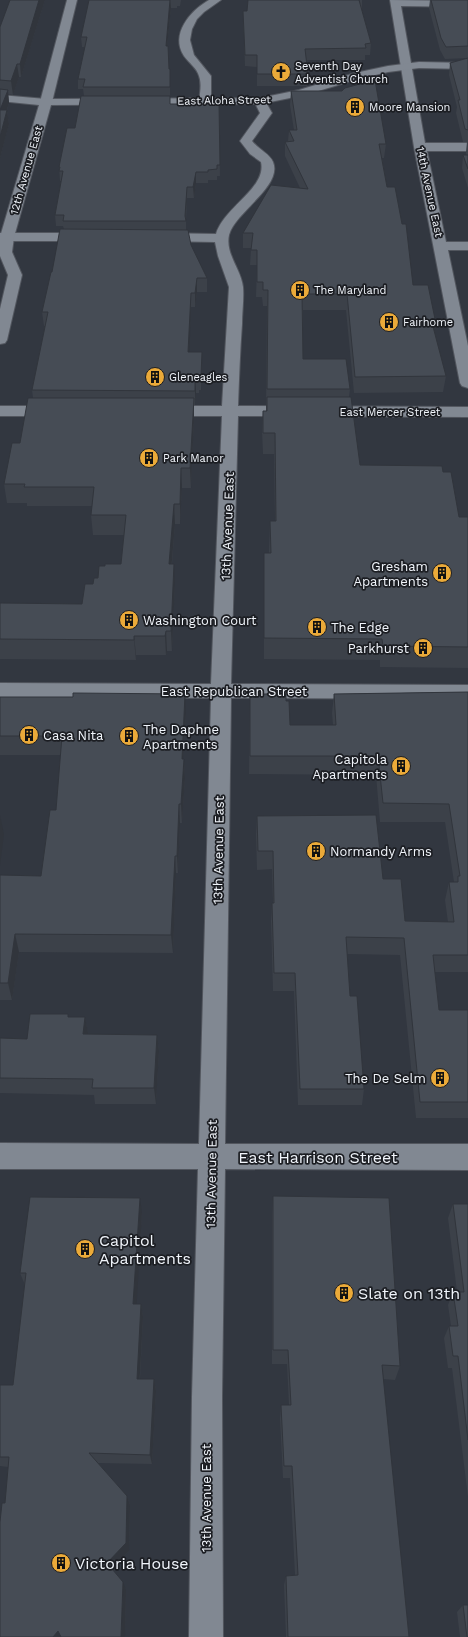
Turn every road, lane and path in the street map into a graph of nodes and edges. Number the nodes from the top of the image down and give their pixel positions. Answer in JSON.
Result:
{"nodes":[{"id":1,"x":72,"y":0,"type":"edge"},
{"id":2,"x":216,"y":0,"type":"edge"},
{"id":3,"x":395,"y":2,"type":"edge"},
{"id":4,"x":468,"y":4,"type":"edge"},
{"id":5,"x":407,"y":66,"type":"junction"},
{"id":6,"x":468,"y":66,"type":"edge"},
{"id":7,"x":0,"y":98,"type":"edge"},
{"id":8,"x":205,"y":101,"type":"junction"},
{"id":9,"x":260,"y":101,"type":"junction"},
{"id":10,"x":46,"y":102,"type":"junction"},
{"id":11,"x":420,"y":147,"type":"junction"},
{"id":12,"x":468,"y":147,"type":"edge"},
{"id":13,"x":3,"y":237,"type":"edge"},
{"id":14,"x":99,"y":237,"type":"edge"},
{"id":15,"x":145,"y":237,"type":"edge"},
{"id":16,"x":221,"y":238,"type":"junction"},
{"id":17,"x":441,"y":246,"type":"junction"},
{"id":18,"x":468,"y":246,"type":"edge"},
{"id":19,"x":0,"y":340,"type":"edge"},
{"id":20,"x":468,"y":383,"type":"edge"},
{"id":21,"x":0,"y":411,"type":"edge"},
{"id":22,"x":75,"y":411,"type":"edge"},
{"id":23,"x":152,"y":411,"type":"edge"},
{"id":24,"x":230,"y":411,"type":"junction"},
{"id":25,"x":468,"y":412,"type":"edge"},
{"id":26,"x":0,"y":690,"type":"edge"},
{"id":27,"x":221,"y":692,"type":"junction"},
{"id":28,"x":468,"y":692,"type":"edge"},
{"id":29,"x":0,"y":1156,"type":"edge"},
{"id":30,"x":211,"y":1156,"type":"junction"},
{"id":31,"x":468,"y":1157,"type":"edge"},
{"id":32,"x":206,"y":1637,"type":"edge"}],
"edges":[{"from":1,"to":10,"type":"street","name":"12th Avenue East"},
{"from":2,"to":8,"type":"street"},
{"from":3,"to":4,"type":"street"},
{"from":3,"to":5,"type":"street","name":"14th Avenue East"},
{"from":5,"to":6,"type":"street","name":"East Aloha Street"},
{"from":5,"to":9,"type":"street","name":"East Aloha Street"},
{"from":5,"to":11,"type":"street","name":"14th Avenue East"},
{"from":7,"to":10,"type":"street","name":"East Aloha Street"},
{"from":8,"to":9,"type":"street","name":"East Aloha Street"},
{"from":8,"to":10,"type":"street","name":"East Aloha Street"},
{"from":9,"to":16,"type":"street"},
{"from":10,"to":13,"type":"street","name":"12th Avenue East"},
{"from":11,"to":12,"type":"street"},
{"from":11,"to":17,"type":"street","name":"14th Avenue East"},
{"from":13,"to":14,"type":"street"},
{"from":13,"to":19,"type":"street","name":"12th Avenue East"},
{"from":15,"to":16,"type":"street"},
{"from":16,"to":24,"type":"street","name":"13th Avenue East"},
{"from":17,"to":18,"type":"street"},
{"from":17,"to":20,"type":"street","name":"14th Avenue East"},
{"from":21,"to":22,"type":"street"},
{"from":23,"to":24,"type":"street","name":"East Mercer Street"},
{"from":24,"to":25,"type":"street","name":"East Mercer Street"},
{"from":24,"to":27,"type":"street","name":"13th Avenue East"},
{"from":26,"to":27,"type":"street","name":"East Republican Street"},
{"from":27,"to":28,"type":"street","name":"East Republican Street"},
{"from":27,"to":30,"type":"street","name":"13th Avenue East"},
{"from":29,"to":30,"type":"street","name":"East Harrison Street"},
{"from":30,"to":31,"type":"street","name":"East Harrison Street"},
{"from":30,"to":32,"type":"street","name":"13th Avenue East"}]}
